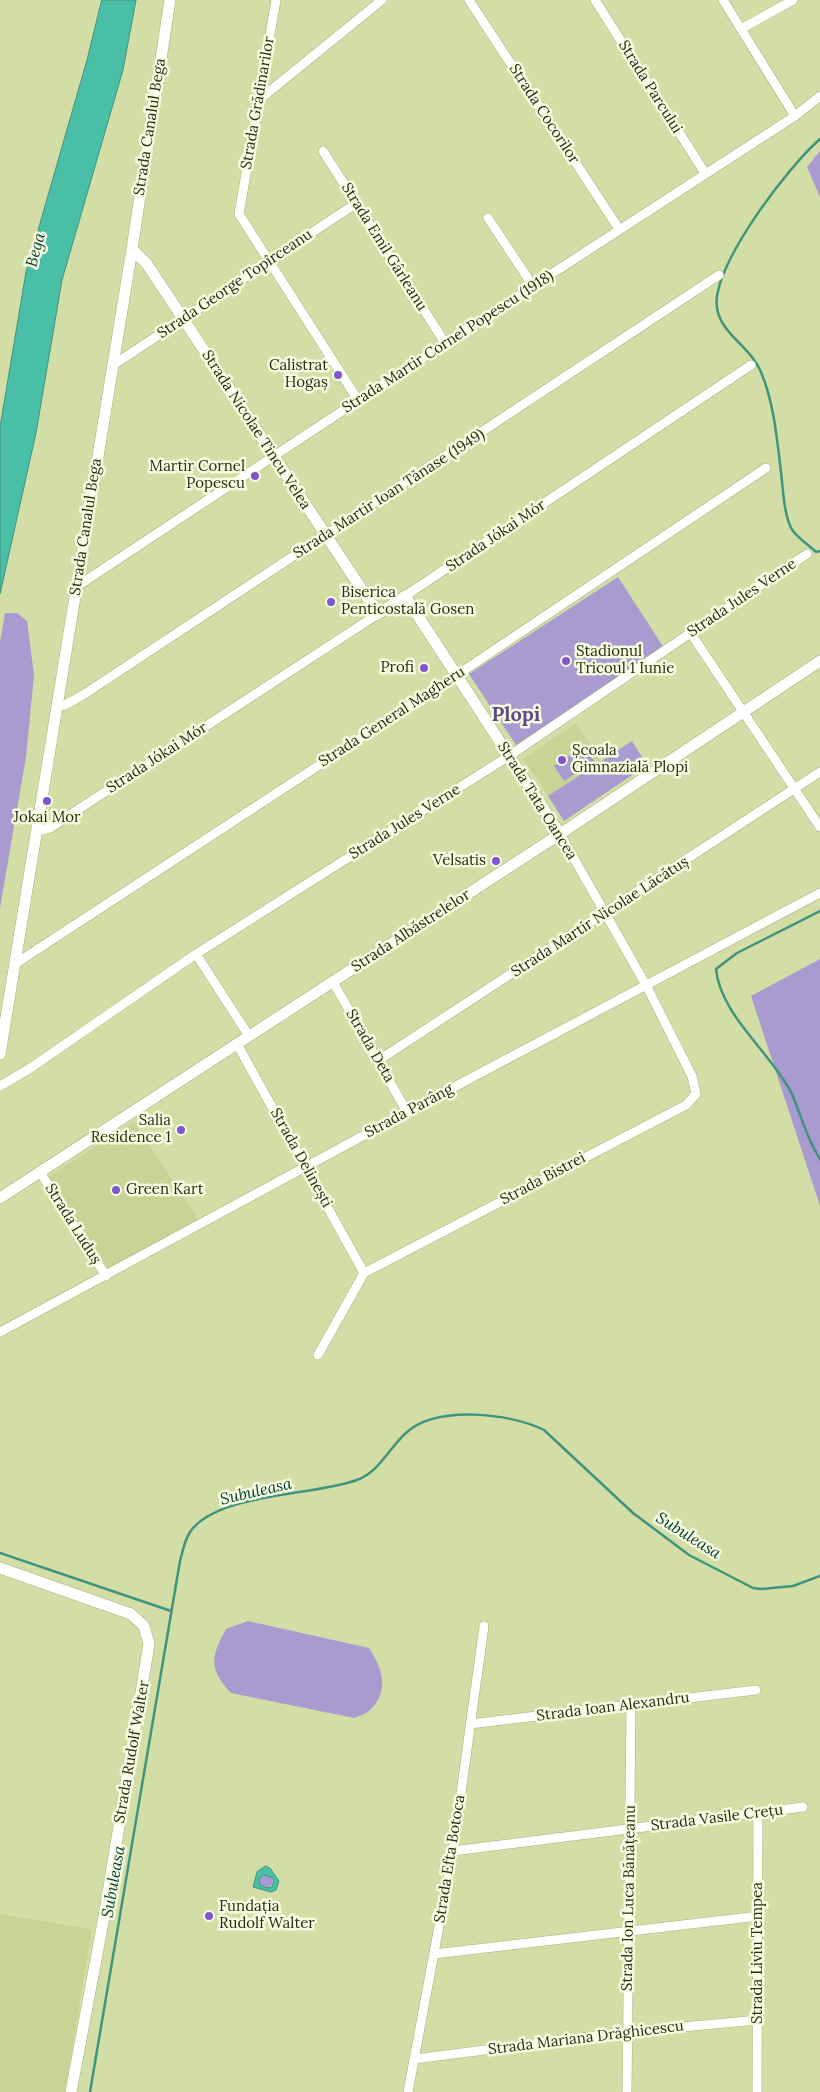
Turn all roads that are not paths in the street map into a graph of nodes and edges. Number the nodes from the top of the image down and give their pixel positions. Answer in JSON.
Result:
{"nodes":[{"id":1,"x":170,"y":0,"type":"edge"},
{"id":2,"x":276,"y":0,"type":"edge"},
{"id":3,"x":382,"y":0,"type":"edge"},
{"id":4,"x":469,"y":0,"type":"edge"},
{"id":5,"x":595,"y":0,"type":"edge"},
{"id":6,"x":723,"y":0,"type":"edge"},
{"id":7,"x":793,"y":0,"type":"edge"},
{"id":8,"x":740,"y":28,"type":"junction"},
{"id":9,"x":820,"y":96,"type":"edge"},
{"id":10,"x":260,"y":99,"type":"junction"},
{"id":11,"x":795,"y":116,"type":"junction"},
{"id":12,"x":323,"y":151,"type":"dead end"},
{"id":13,"x":705,"y":173,"type":"junction"},
{"id":14,"x":357,"y":203,"type":"junction"},
{"id":15,"x":488,"y":218,"type":"dead end"},
{"id":16,"x":619,"y":229,"type":"junction"},
{"id":17,"x":132,"y":249,"type":"junction"},
{"id":18,"x":268,"y":260,"type":"junction"},
{"id":19,"x":719,"y":275,"type":"dead end"},
{"id":20,"x":533,"y":286,"type":"junction"},
{"id":21,"x":184,"y":319,"type":"junction"},
{"id":22,"x":445,"y":343,"type":"junction"},
{"id":23,"x":113,"y":365,"type":"junction"},
{"id":24,"x":751,"y":365,"type":"dead end"},
{"id":25,"x":358,"y":400,"type":"junction"},
{"id":26,"x":275,"y":458,"type":"junction"},
{"id":27,"x":766,"y":468,"type":"dead end"},
{"id":28,"x":326,"y":536,"type":"junction"},
{"id":29,"x":807,"y":554,"type":"dead end"},
{"id":30,"x":76,"y":587,"type":"junction"},
{"id":31,"x":405,"y":596,"type":"junction"},
{"id":32,"x":378,"y":614,"type":"junction"},
{"id":33,"x":690,"y":632,"type":"junction"},
{"id":34,"x":820,"y":661,"type":"edge"},
{"id":35,"x":456,"y":675,"type":"junction"},
{"id":36,"x":57,"y":706,"type":"junction"},
{"id":37,"x":744,"y":711,"type":"junction"},
{"id":38,"x":509,"y":756,"type":"junction"},
{"id":39,"x":820,"y":772,"type":"edge"},
{"id":40,"x":796,"y":788,"type":"junction"},
{"id":41,"x":820,"y":827,"type":"edge"},
{"id":42,"x":36,"y":831,"type":"junction"},
{"id":43,"x":560,"y":834,"type":"junction"},
{"id":44,"x":820,"y":893,"type":"edge"},
{"id":45,"x":606,"y":914,"type":"junction"},
{"id":46,"x":196,"y":954,"type":"junction"},
{"id":47,"x":15,"y":964,"type":"junction"},
{"id":48,"x":332,"y":982,"type":"junction"},
{"id":49,"x":646,"y":985,"type":"junction"},
{"id":50,"x":249,"y":1036,"type":"junction"},
{"id":51,"x":237,"y":1044,"type":"junction"},
{"id":52,"x":0,"y":1054,"type":"edge"},
{"id":53,"x":379,"y":1060,"type":"junction"},
{"id":54,"x":0,"y":1086,"type":"edge"},
{"id":55,"x":407,"y":1112,"type":"junction"},
{"id":56,"x":307,"y":1166,"type":"junction"},
{"id":57,"x":40,"y":1172,"type":"junction"},
{"id":58,"x":0,"y":1198,"type":"edge"},
{"id":59,"x":364,"y":1273,"type":"junction"},
{"id":60,"x":106,"y":1276,"type":"junction"},
{"id":61,"x":0,"y":1332,"type":"edge"},
{"id":62,"x":318,"y":1355,"type":"dead end"},
{"id":63,"x":0,"y":1568,"type":"edge"},
{"id":64,"x":484,"y":1626,"type":"dead end"},
{"id":65,"x":756,"y":1690,"type":"dead end"},
{"id":66,"x":630,"y":1704,"type":"junction"},
{"id":67,"x":470,"y":1724,"type":"junction"},
{"id":68,"x":803,"y":1807,"type":"dead end"},
{"id":69,"x":758,"y":1814,"type":"junction"},
{"id":70,"x":630,"y":1828,"type":"junction"},
{"id":71,"x":452,"y":1851,"type":"junction"},
{"id":72,"x":759,"y":1916,"type":"junction"},
{"id":73,"x":629,"y":1932,"type":"junction"},
{"id":74,"x":434,"y":1954,"type":"junction"},
{"id":75,"x":758,"y":2020,"type":"junction"},
{"id":76,"x":627,"y":2032,"type":"junction"},
{"id":77,"x":414,"y":2059,"type":"junction"},
{"id":78,"x":71,"y":2092,"type":"edge"},
{"id":79,"x":408,"y":2092,"type":"edge"},
{"id":80,"x":627,"y":2092,"type":"edge"},
{"id":81,"x":757,"y":2092,"type":"edge"}],
"edges":[{"from":1,"to":17,"type":"street","name":"Strada Canalul Bega"},
{"from":2,"to":10,"type":"street","name":"Strada Grădinarilor"},
{"from":3,"to":10,"type":"street"},
{"from":4,"to":16,"type":"street","name":"Strada Cocorilor"},
{"from":5,"to":13,"type":"street","name":"Strada Parcului"},
{"from":6,"to":8,"type":"street"},
{"from":7,"to":8,"type":"street"},
{"from":8,"to":11,"type":"street"},
{"from":9,"to":11,"type":"street","name":"Strada Martir Cornel Popescu (1918)"},
{"from":10,"to":18,"type":"street","name":"Strada Grădinarilor"},
{"from":11,"to":13,"type":"street","name":"Strada Martir Cornel Popescu (1918)"},
{"from":12,"to":14,"type":"street","name":"Strada Emil Gârleanu"},
{"from":13,"to":16,"type":"street","name":"Strada Martir Cornel Popescu (1918)"},
{"from":14,"to":18,"type":"street","name":"Strada George Topîrceanu"},
{"from":14,"to":22,"type":"street","name":"Strada Emil Gârleanu"},
{"from":15,"to":20,"type":"street"},
{"from":16,"to":20,"type":"street","name":"Strada Martir Cornel Popescu (1918)"},
{"from":17,"to":21,"type":"street","name":"Strada Nicolae Tincu Velea"},
{"from":17,"to":23,"type":"street","name":"Strada Canalul Bega"},
{"from":18,"to":21,"type":"street","name":"Strada George Topîrceanu"},
{"from":18,"to":25,"type":"street"},
{"from":19,"to":28,"type":"street","name":"Strada Martir Ioan Tănase (1949)"},
{"from":20,"to":22,"type":"street","name":"Strada Martir Cornel Popescu (1918)"},
{"from":21,"to":23,"type":"street","name":"Strada George Topîrceanu"},
{"from":21,"to":26,"type":"street","name":"Strada Nicolae Tincu Velea"},
{"from":22,"to":25,"type":"street","name":"Strada Martir Cornel Popescu (1918)"},
{"from":23,"to":30,"type":"street","name":"Strada Canalul Bega"},
{"from":24,"to":31,"type":"street","name":"Strada Jókai Mór"},
{"from":25,"to":26,"type":"street","name":"Strada Martir Cornel Popescu (1918)"},
{"from":26,"to":28,"type":"street","name":"Strada Nicolae Tincu Velea"},
{"from":26,"to":30,"type":"street","name":"Strada Martir Cornel Popescu (1918)"},
{"from":27,"to":35,"type":"street","name":"Strada General Magheru"},
{"from":28,"to":32,"type":"street","name":"Strada Nicolae Tincu Velea"},
{"from":28,"to":36,"type":"street","name":"Strada Martir Ioan Tănase (1949)"},
{"from":29,"to":33,"type":"street","name":"Strada Jules Verne"},
{"from":30,"to":36,"type":"street","name":"Strada Canalul Bega"},
{"from":31,"to":32,"type":"street","name":"Strada Jókai Mór"},
{"from":31,"to":35,"type":"street","name":"Strada Tata Oancea"},
{"from":32,"to":42,"type":"street","name":"Strada Jókai Mór"},
{"from":33,"to":37,"type":"street"},
{"from":33,"to":38,"type":"street","name":"Strada Jules Verne"},
{"from":34,"to":37,"type":"street","name":"Strada Albăstrelelor"},
{"from":35,"to":38,"type":"street","name":"Strada Tata Oancea"},
{"from":35,"to":47,"type":"street","name":"Strada General Magheru"},
{"from":36,"to":42,"type":"street","name":"Strada Canalul Bega"},
{"from":37,"to":40,"type":"street"},
{"from":37,"to":43,"type":"street","name":"Strada Albăstrelelor"},
{"from":38,"to":43,"type":"street","name":"Strada Tata Oancea"},
{"from":38,"to":46,"type":"street","name":"Strada Jules Verne"},
{"from":39,"to":40,"type":"street","name":"Strada Martir Nicolae Lăcătuș"},
{"from":40,"to":41,"type":"street"},
{"from":40,"to":45,"type":"street","name":"Strada Martir Nicolae Lăcătuș"},
{"from":42,"to":47,"type":"street","name":"Strada Canalul Bega"},
{"from":43,"to":45,"type":"street","name":"Strada Tata Oancea"},
{"from":43,"to":48,"type":"street","name":"Strada Albăstrelelor"},
{"from":44,"to":49,"type":"street","name":"Strada Parâng"},
{"from":45,"to":49,"type":"street","name":"Strada Tata Oancea"},
{"from":45,"to":53,"type":"street","name":"Strada Martir Nicolae Lăcătuș"},
{"from":46,"to":50,"type":"street"},
{"from":46,"to":54,"type":"street","name":"Strada Jules Verne"},
{"from":47,"to":52,"type":"street","name":"Strada Canalul Bega"},
{"from":48,"to":50,"type":"street","name":"Strada Albăstrelelor"},
{"from":48,"to":53,"type":"street","name":"Strada Deta"},
{"from":49,"to":55,"type":"street","name":"Strada Parâng"},
{"from":49,"to":59,"type":"street","name":"Strada Bistrei"},
{"from":50,"to":51,"type":"street","name":"Strada Albăstrelelor"},
{"from":51,"to":56,"type":"street","name":"Strada Delinești"},
{"from":51,"to":57,"type":"street","name":"Strada Albăstrelelor"},
{"from":53,"to":55,"type":"street","name":"Strada Deta"},
{"from":55,"to":56,"type":"street","name":"Strada Parâng"},
{"from":56,"to":59,"type":"street","name":"Strada Delinești"},
{"from":56,"to":60,"type":"street","name":"Strada Parâng"},
{"from":57,"to":58,"type":"street","name":"Strada Albăstrelelor"},
{"from":57,"to":60,"type":"street","name":"Strada Luduș"},
{"from":59,"to":62,"type":"street"},
{"from":60,"to":61,"type":"street","name":"Strada Parâng"},
{"from":63,"to":78,"type":"street","name":"Strada Rudolf Walter"},
{"from":64,"to":67,"type":"street","name":"Strada Efta Botoca"},
{"from":65,"to":66,"type":"street","name":"Strada Ioan Alexandru"},
{"from":66,"to":67,"type":"street","name":"Strada Ioan Alexandru"},
{"from":66,"to":70,"type":"street","name":"Strada Ion Luca Bănățeanu"},
{"from":67,"to":71,"type":"street","name":"Strada Efta Botoca"},
{"from":68,"to":69,"type":"street","name":"Strada Vasile Crețu"},
{"from":69,"to":70,"type":"street","name":"Strada Vasile Crețu"},
{"from":69,"to":72,"type":"street","name":"Strada Liviu Tempea"},
{"from":70,"to":71,"type":"street","name":"Strada Vasile Crețu"},
{"from":70,"to":73,"type":"street","name":"Strada Ion Luca Bănățeanu"},
{"from":71,"to":74,"type":"street","name":"Strada Efta Botoca"},
{"from":72,"to":73,"type":"street"},
{"from":72,"to":75,"type":"street","name":"Strada Liviu Tempea"},
{"from":73,"to":74,"type":"street"},
{"from":73,"to":76,"type":"street","name":"Strada Ion Luca Bănățeanu"},
{"from":74,"to":77,"type":"street","name":"Strada Efta Botoca"},
{"from":75,"to":76,"type":"street","name":"Strada Mariana Drăghicescu"},
{"from":75,"to":81,"type":"street","name":"Strada Liviu Tempea"},
{"from":76,"to":77,"type":"street","name":"Strada Mariana Drăghicescu"},
{"from":76,"to":80,"type":"street","name":"Strada Ion Luca Bănățeanu"},
{"from":77,"to":79,"type":"street","name":"Strada Efta Botoca"}]}
